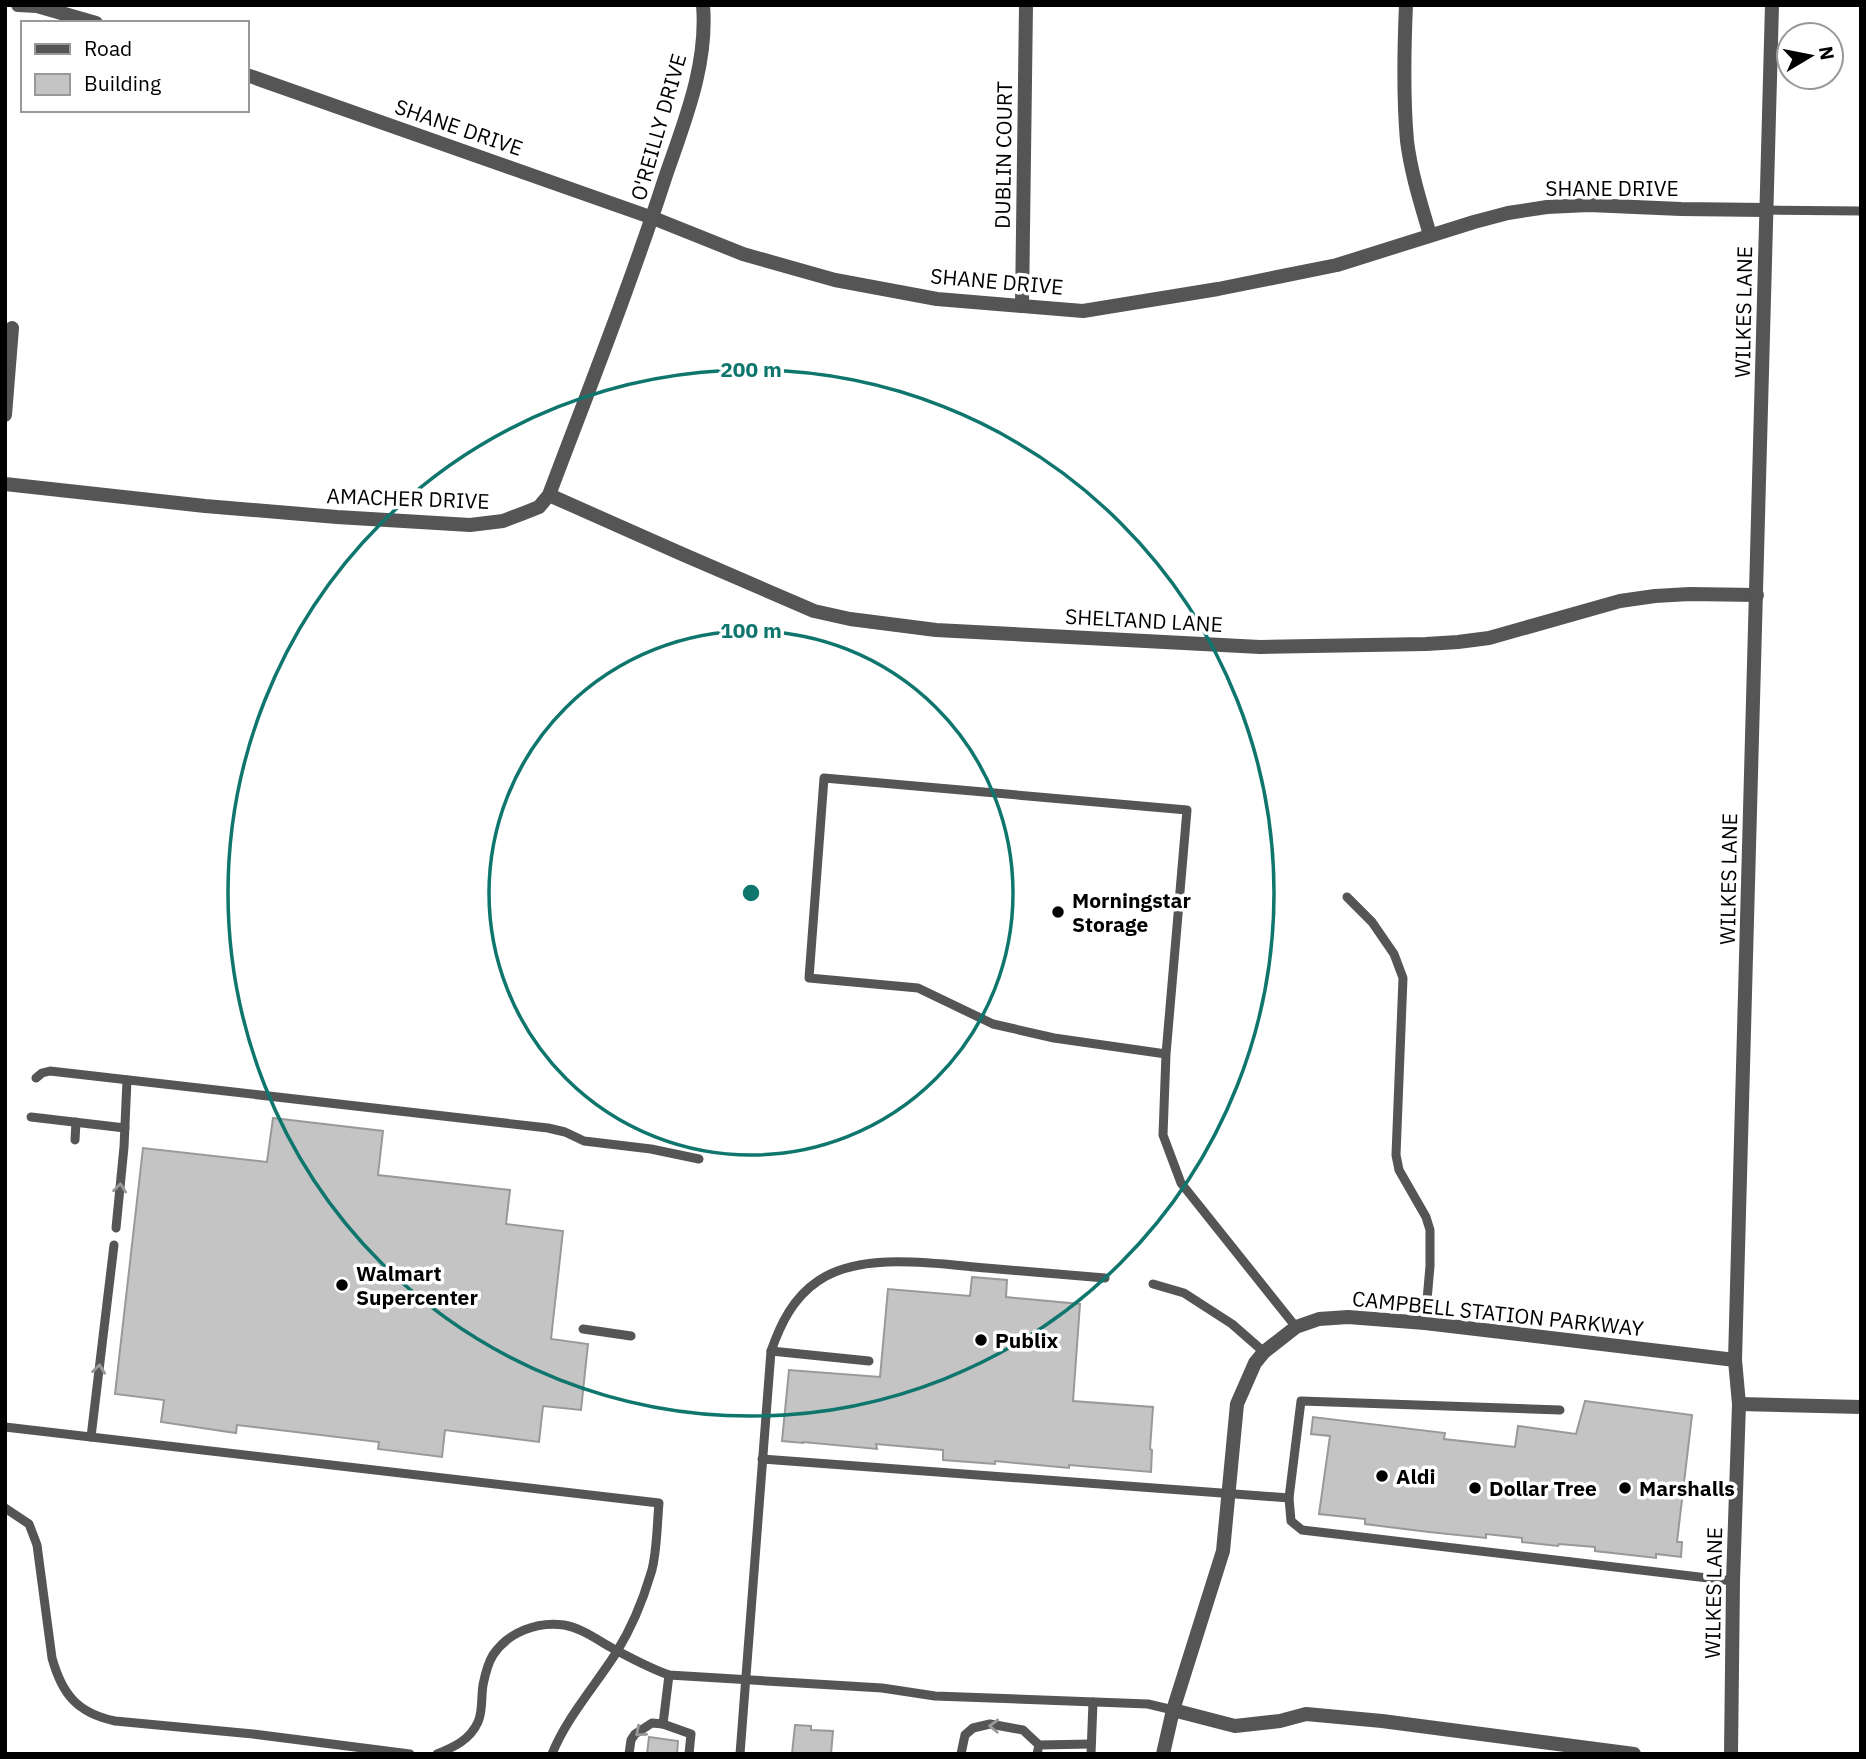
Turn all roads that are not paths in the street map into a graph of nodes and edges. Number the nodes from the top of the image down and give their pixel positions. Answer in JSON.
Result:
{"nodes":[{"id":1,"x":18,"y":5,"type":"edge"},
{"id":2,"x":704,"y":5,"type":"edge"},
{"id":3,"x":1026,"y":5,"type":"edge"},
{"id":4,"x":1406,"y":5,"type":"edge"},
{"id":5,"x":1772,"y":5,"type":"edge"},
{"id":6,"x":89,"y":21,"type":"edge"},
{"id":7,"x":248,"y":75,"type":"edge"},
{"id":8,"x":1766,"y":210,"type":"junction"},
{"id":9,"x":1861,"y":211,"type":"edge"},
{"id":10,"x":653,"y":218,"type":"junction"},
{"id":11,"x":1430,"y":235,"type":"junction"},
{"id":12,"x":1022,"y":306,"type":"junction"},
{"id":13,"x":12,"y":328,"type":"dead end"},
{"id":14,"x":5,"y":415,"type":"edge"},
{"id":15,"x":5,"y":484,"type":"edge"},
{"id":16,"x":549,"y":495,"type":"junction"},
{"id":17,"x":1757,"y":595,"type":"junction"},
{"id":18,"x":1348,"y":897,"type":"dead end"},
{"id":19,"x":1166,"y":1054,"type":"junction"},
{"id":20,"x":36,"y":1078,"type":"dead end"},
{"id":21,"x":127,"y":1080,"type":"junction"},
{"id":22,"x":31,"y":1117,"type":"dead end"},
{"id":23,"x":76,"y":1122,"type":"junction"},
{"id":24,"x":125,"y":1128,"type":"junction"},
{"id":25,"x":75,"y":1140,"type":"dead end"},
{"id":26,"x":699,"y":1159,"type":"dead end"},
{"id":27,"x":116,"y":1228,"type":"dead end"},
{"id":28,"x":114,"y":1245,"type":"dead end"},
{"id":29,"x":1105,"y":1278,"type":"dead end"},
{"id":30,"x":1153,"y":1284,"type":"dead end"},
{"id":31,"x":1425,"y":1323,"type":"junction"},
{"id":32,"x":1296,"y":1327,"type":"junction"},
{"id":33,"x":583,"y":1329,"type":"dead end"},
{"id":34,"x":631,"y":1336,"type":"dead end"},
{"id":35,"x":771,"y":1351,"type":"junction"},
{"id":36,"x":1264,"y":1352,"type":"junction"},
{"id":37,"x":1735,"y":1360,"type":"junction"},
{"id":38,"x":869,"y":1361,"type":"dead end"},
{"id":39,"x":1739,"y":1404,"type":"junction"},
{"id":40,"x":1861,"y":1408,"type":"edge"},
{"id":41,"x":1560,"y":1410,"type":"dead end"},
{"id":42,"x":5,"y":1427,"type":"edge"},
{"id":43,"x":91,"y":1437,"type":"junction"},
{"id":44,"x":762,"y":1459,"type":"junction"},
{"id":45,"x":1228,"y":1493,"type":"junction"},
{"id":46,"x":1289,"y":1498,"type":"junction"},
{"id":47,"x":5,"y":1508,"type":"edge"},
{"id":48,"x":1733,"y":1581,"type":"junction"},
{"id":49,"x":617,"y":1651,"type":"junction"},
{"id":50,"x":670,"y":1675,"type":"junction"},
{"id":51,"x":746,"y":1679,"type":"junction"},
{"id":52,"x":1093,"y":1702,"type":"junction"},
{"id":53,"x":1173,"y":1710,"type":"junction"},
{"id":54,"x":663,"y":1724,"type":"junction"},
{"id":55,"x":1536,"y":1748,"type":"edge"},
{"id":56,"x":1038,"y":1749,"type":"edge"},
{"id":57,"x":1091,"y":1749,"type":"edge"},
{"id":58,"x":410,"y":1754,"type":"edge"},
{"id":59,"x":437,"y":1754,"type":"edge"},
{"id":60,"x":552,"y":1754,"type":"edge"},
{"id":61,"x":629,"y":1754,"type":"edge"},
{"id":62,"x":689,"y":1754,"type":"edge"},
{"id":63,"x":740,"y":1754,"type":"edge"},
{"id":64,"x":961,"y":1754,"type":"edge"},
{"id":65,"x":1163,"y":1754,"type":"edge"},
{"id":66,"x":1634,"y":1754,"type":"edge"},
{"id":67,"x":1731,"y":1754,"type":"edge"}],
"edges":[{"from":1,"to":6,"type":"street"},
{"from":2,"to":10,"type":"street","name":"O'REILLY DRIVE"},
{"from":3,"to":12,"type":"street","name":"DUBLIN COURT"},
{"from":4,"to":11,"type":"street"},
{"from":5,"to":8,"type":"street","name":"WILKES LANE"},
{"from":7,"to":10,"type":"street","name":"SHANE DRIVE"},
{"from":8,"to":9,"type":"lane"},
{"from":8,"to":11,"type":"street","name":"SHANE DRIVE"},
{"from":8,"to":17,"type":"street","name":"WILKES LANE"},
{"from":10,"to":12,"type":"street","name":"SHANE DRIVE"},
{"from":10,"to":16,"type":"street"},
{"from":11,"to":12,"type":"street","name":"SHANE DRIVE"},
{"from":13,"to":14,"type":"street"},
{"from":15,"to":16,"type":"street","name":"AMACHER DRIVE"},
{"from":16,"to":17,"type":"street","name":"SHELTAND LANE"},
{"from":17,"to":37,"type":"street","name":"WILKES LANE"},
{"from":18,"to":31,"type":"lane"},
{"from":19,"to":19,"type":"lane"},
{"from":19,"to":32,"type":"lane"},
{"from":20,"to":21,"type":"lane"},
{"from":21,"to":24,"type":"lane"},
{"from":21,"to":26,"type":"lane"},
{"from":22,"to":23,"type":"lane"},
{"from":23,"to":24,"type":"lane"},
{"from":23,"to":25,"type":"lane"},
{"from":27,"to":24,"type":"lane","one_way":true},
{"from":43,"to":28,"type":"lane","one_way":true},
{"from":29,"to":35,"type":"lane"},
{"from":30,"to":36,"type":"lane"},
{"from":31,"to":32,"type":"street","name":"CAMPBELL STATION PARKWAY"},
{"from":31,"to":37,"type":"street","name":"CAMPBELL STATION PARKWAY"},
{"from":32,"to":36,"type":"street","name":"CAMPBELL STATION PARKWAY"},
{"from":33,"to":34,"type":"lane"},
{"from":35,"to":38,"type":"lane"},
{"from":35,"to":44,"type":"lane"},
{"from":36,"to":45,"type":"street","name":"CAMPBELL STATION PARKWAY"},
{"from":37,"to":39,"type":"street","name":"WILKES LANE"},
{"from":39,"to":40,"type":"street"},
{"from":39,"to":48,"type":"street","name":"WILKES LANE"},
{"from":41,"to":46,"type":"lane"},
{"from":42,"to":43,"type":"lane"},
{"from":43,"to":49,"type":"lane"},
{"from":44,"to":45,"type":"lane"},
{"from":44,"to":51,"type":"lane"},
{"from":45,"to":46,"type":"lane"},
{"from":45,"to":53,"type":"street","name":"CAMPBELL STATION PARKWAY"},
{"from":46,"to":48,"type":"lane"},
{"from":47,"to":58,"type":"lane"},
{"from":48,"to":67,"type":"street","name":"WILKES LANE"},
{"from":49,"to":50,"type":"lane"},
{"from":49,"to":59,"type":"lane"},
{"from":49,"to":60,"type":"lane"},
{"from":50,"to":51,"type":"lane"},
{"from":50,"to":54,"type":"lane"},
{"from":51,"to":52,"type":"lane"},
{"from":51,"to":63,"type":"lane"},
{"from":52,"to":53,"type":"lane"},
{"from":52,"to":57,"type":"lane"},
{"from":53,"to":55,"type":"street"},
{"from":53,"to":65,"type":"street","name":"CAMPBELL STATION PARKWAY"},
{"from":54,"to":61,"type":"lane","one_way":true},
{"from":54,"to":62,"type":"lane"},
{"from":55,"to":66,"type":"street"},
{"from":56,"to":57,"type":"lane"},
{"from":56,"to":64,"type":"lane","one_way":true}]}
